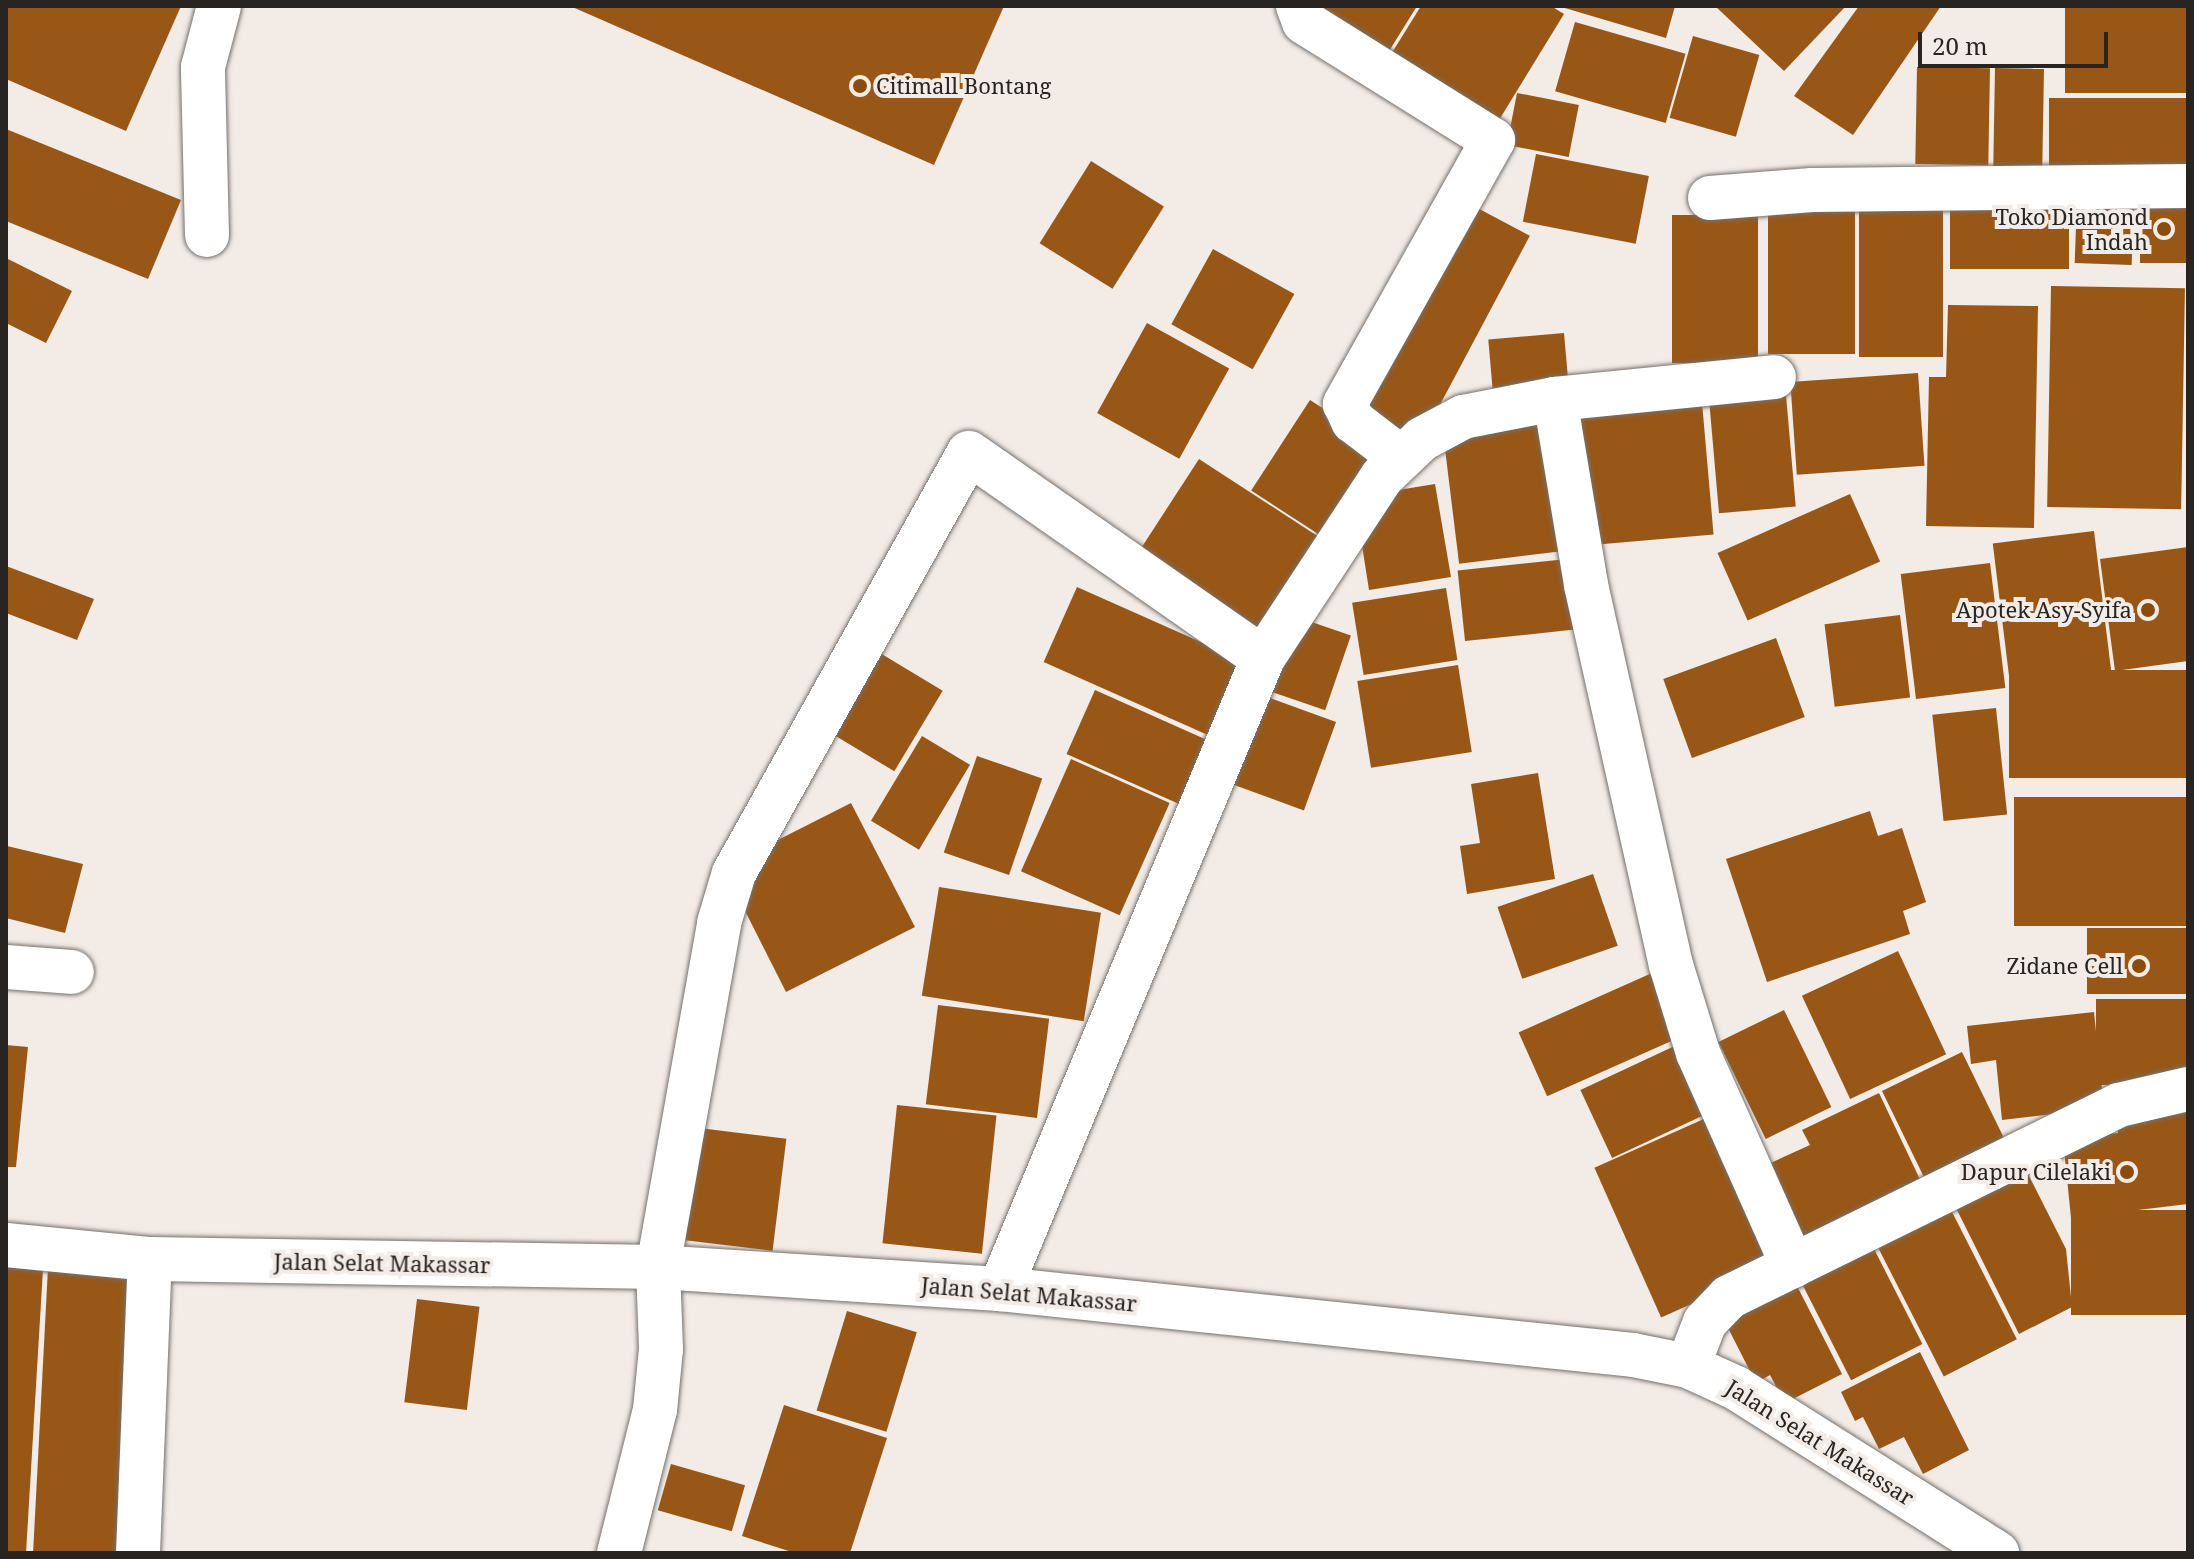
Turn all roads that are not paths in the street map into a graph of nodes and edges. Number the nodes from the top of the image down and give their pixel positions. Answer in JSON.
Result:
{"nodes":[{"id":1,"x":219,"y":6,"type":"edge"},
{"id":2,"x":1298,"y":6,"type":"edge"},
{"id":3,"x":2188,"y":186,"type":"edge"},
{"id":4,"x":1710,"y":198,"type":"dead end"},
{"id":5,"x":207,"y":235,"type":"dead end"},
{"id":6,"x":1774,"y":377,"type":"dead end"},
{"id":7,"x":1555,"y":399,"type":"junction"},
{"id":8,"x":1400,"y":457,"type":"junction"},
{"id":9,"x":1263,"y":658,"type":"junction"},
{"id":10,"x":6,"y":967,"type":"edge"},
{"id":11,"x":72,"y":972,"type":"dead end"},
{"id":12,"x":2188,"y":1089,"type":"edge"},
{"id":13,"x":6,"y":1245,"type":"edge"},
{"id":14,"x":150,"y":1259,"type":"junction"},
{"id":15,"x":1793,"y":1266,"type":"junction"},
{"id":16,"x":658,"y":1267,"type":"junction"},
{"id":17,"x":1000,"y":1289,"type":"junction"},
{"id":18,"x":1688,"y":1366,"type":"junction"},
{"id":19,"x":138,"y":1553,"type":"edge"},
{"id":20,"x":619,"y":1553,"type":"edge"},
{"id":21,"x":1997,"y":1553,"type":"edge"}],
"edges":[{"from":1,"to":5,"type":"street"},
{"from":2,"to":8,"type":"street"},
{"from":3,"to":4,"type":"street"},
{"from":6,"to":7,"type":"street"},
{"from":7,"to":8,"type":"street"},
{"from":7,"to":15,"type":"street"},
{"from":8,"to":9,"type":"street"},
{"from":9,"to":16,"type":"street"},
{"from":9,"to":17,"type":"street"},
{"from":10,"to":11,"type":"street"},
{"from":12,"to":15,"type":"street"},
{"from":13,"to":14,"type":"street","name":"Jalan Selat Makassar"},
{"from":14,"to":16,"type":"street","name":"Jalan Selat Makassar"},
{"from":14,"to":19,"type":"street"},
{"from":15,"to":18,"type":"street"},
{"from":16,"to":17,"type":"street","name":"Jalan Selat Makassar"},
{"from":16,"to":20,"type":"street"},
{"from":17,"to":18,"type":"street","name":"Jalan Selat Makassar"},
{"from":18,"to":21,"type":"street","name":"Jalan Selat Makassar"}]}
